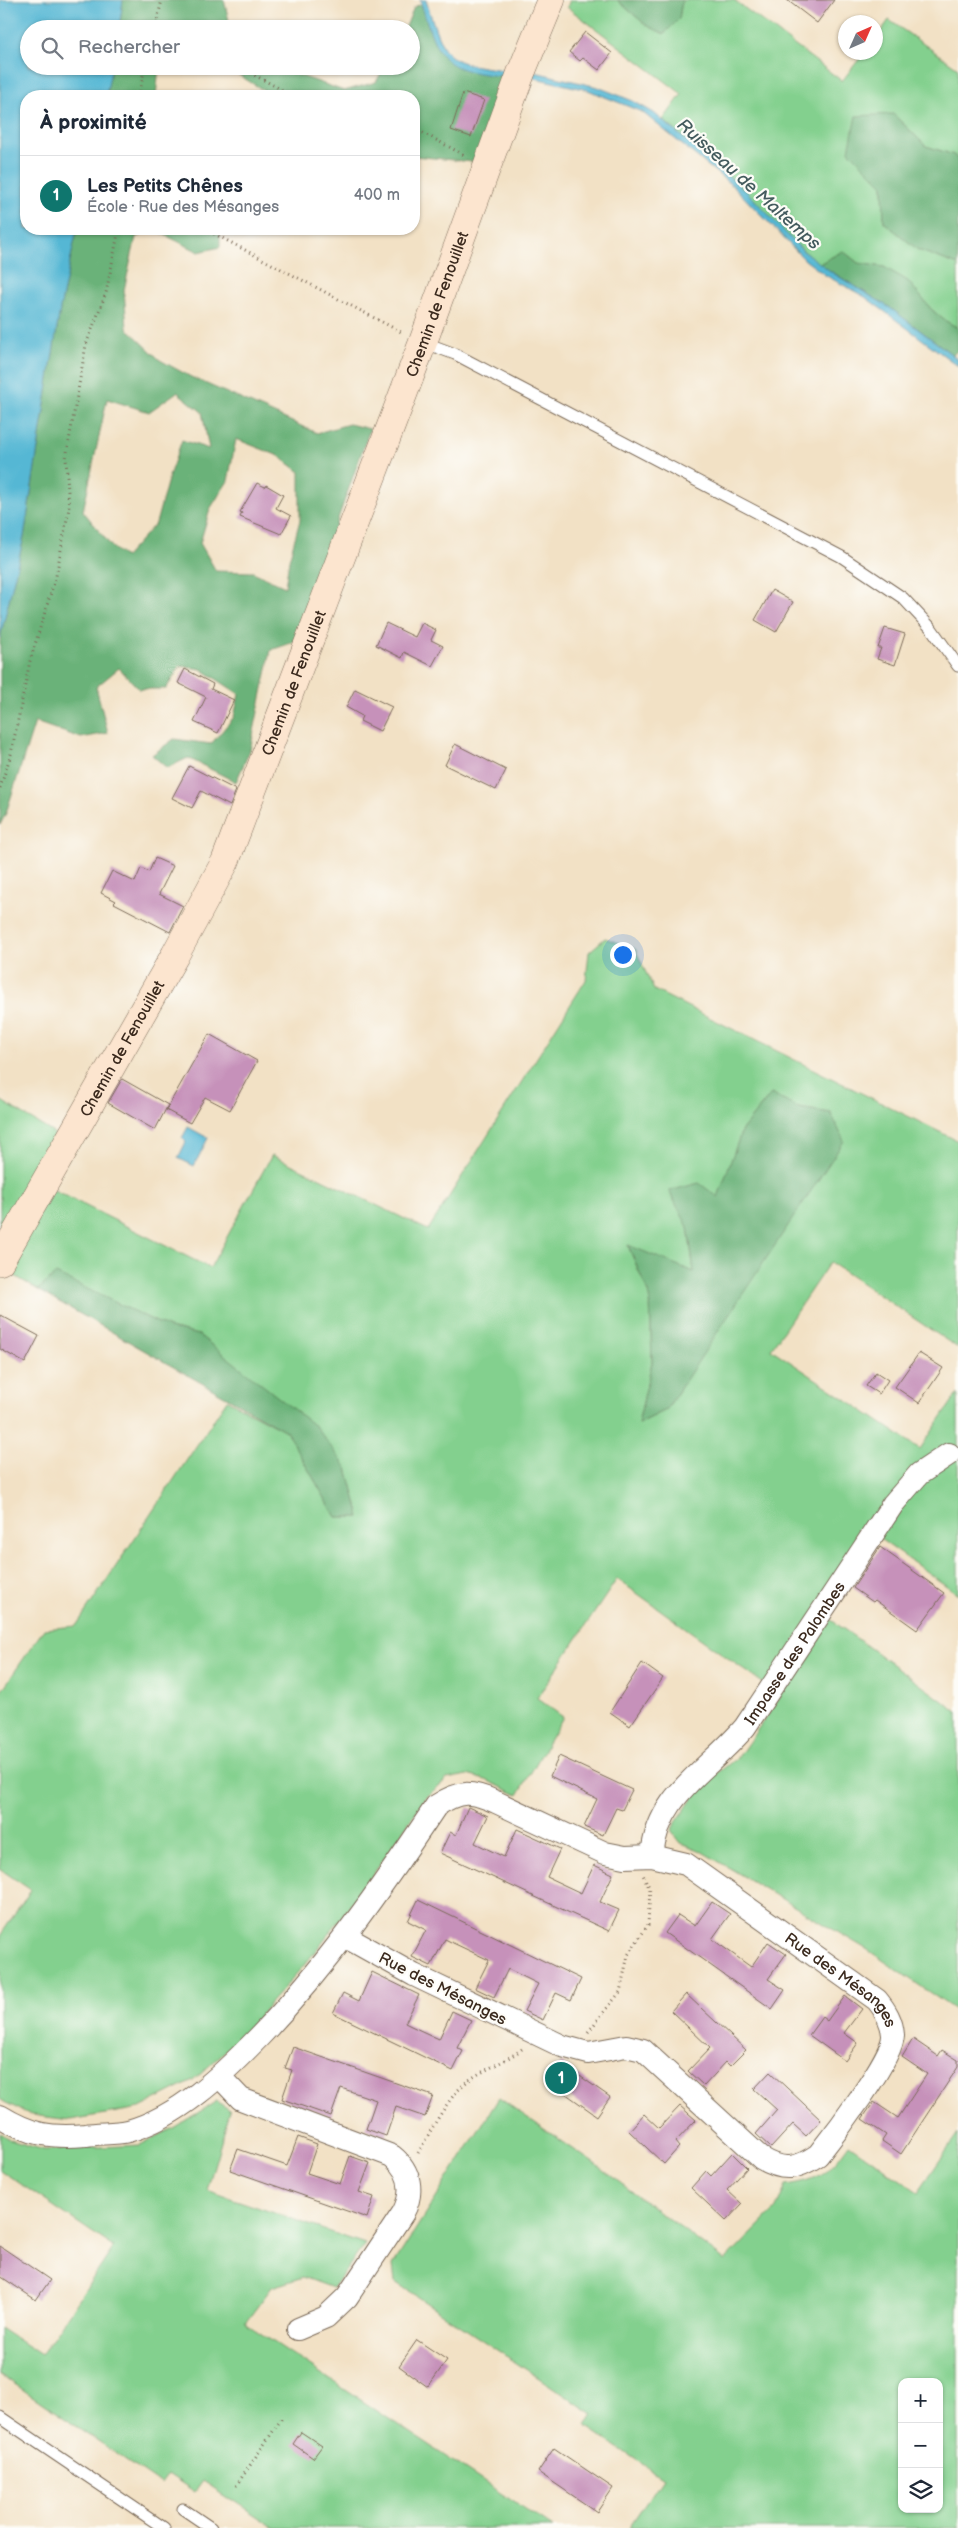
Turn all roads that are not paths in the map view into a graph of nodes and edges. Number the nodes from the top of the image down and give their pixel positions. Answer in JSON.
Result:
{"nodes":[{"id":1,"x":551,"y":0,"type":"edge"},
{"id":2,"x":423,"y":342,"type":"junction"},
{"id":3,"x":958,"y":666,"type":"edge"},
{"id":4,"x":0,"y":1262,"type":"edge"},
{"id":5,"x":949,"y":1454,"type":"dead end"},
{"id":6,"x":646,"y":1856,"type":"junction"},
{"id":7,"x":346,"y":1937,"type":"junction"},
{"id":8,"x":220,"y":2078,"type":"junction"},
{"id":9,"x":0,"y":2116,"type":"edge"},
{"id":10,"x":298,"y":2329,"type":"dead end"},
{"id":11,"x":0,"y":2417,"type":"edge"},
{"id":12,"x":183,"y":2509,"type":"dead end"},
{"id":13,"x":207,"y":2527,"type":"edge"},
{"id":14,"x":164,"y":2528,"type":"edge"}],
"edges":[{"from":1,"to":2,"type":"street","name":"Chemin de Fenouillet"},
{"from":2,"to":3,"type":"lane"},
{"from":2,"to":4,"type":"street","name":"Chemin de Fenouillet"},
{"from":5,"to":6,"type":"street","name":"Impasse des Palombes"},
{"from":6,"to":7,"type":"street","name":"Rue des Mésanges"},
{"from":6,"to":7,"type":"street","name":"Rue des Mésanges"},
{"from":7,"to":8,"type":"street","name":"Rue des Mésanges"},
{"from":8,"to":9,"type":"street","name":"Rue des Mésanges"},
{"from":8,"to":10,"type":"street"},
{"from":11,"to":14,"type":"lane"},
{"from":12,"to":13,"type":"lane"}]}
